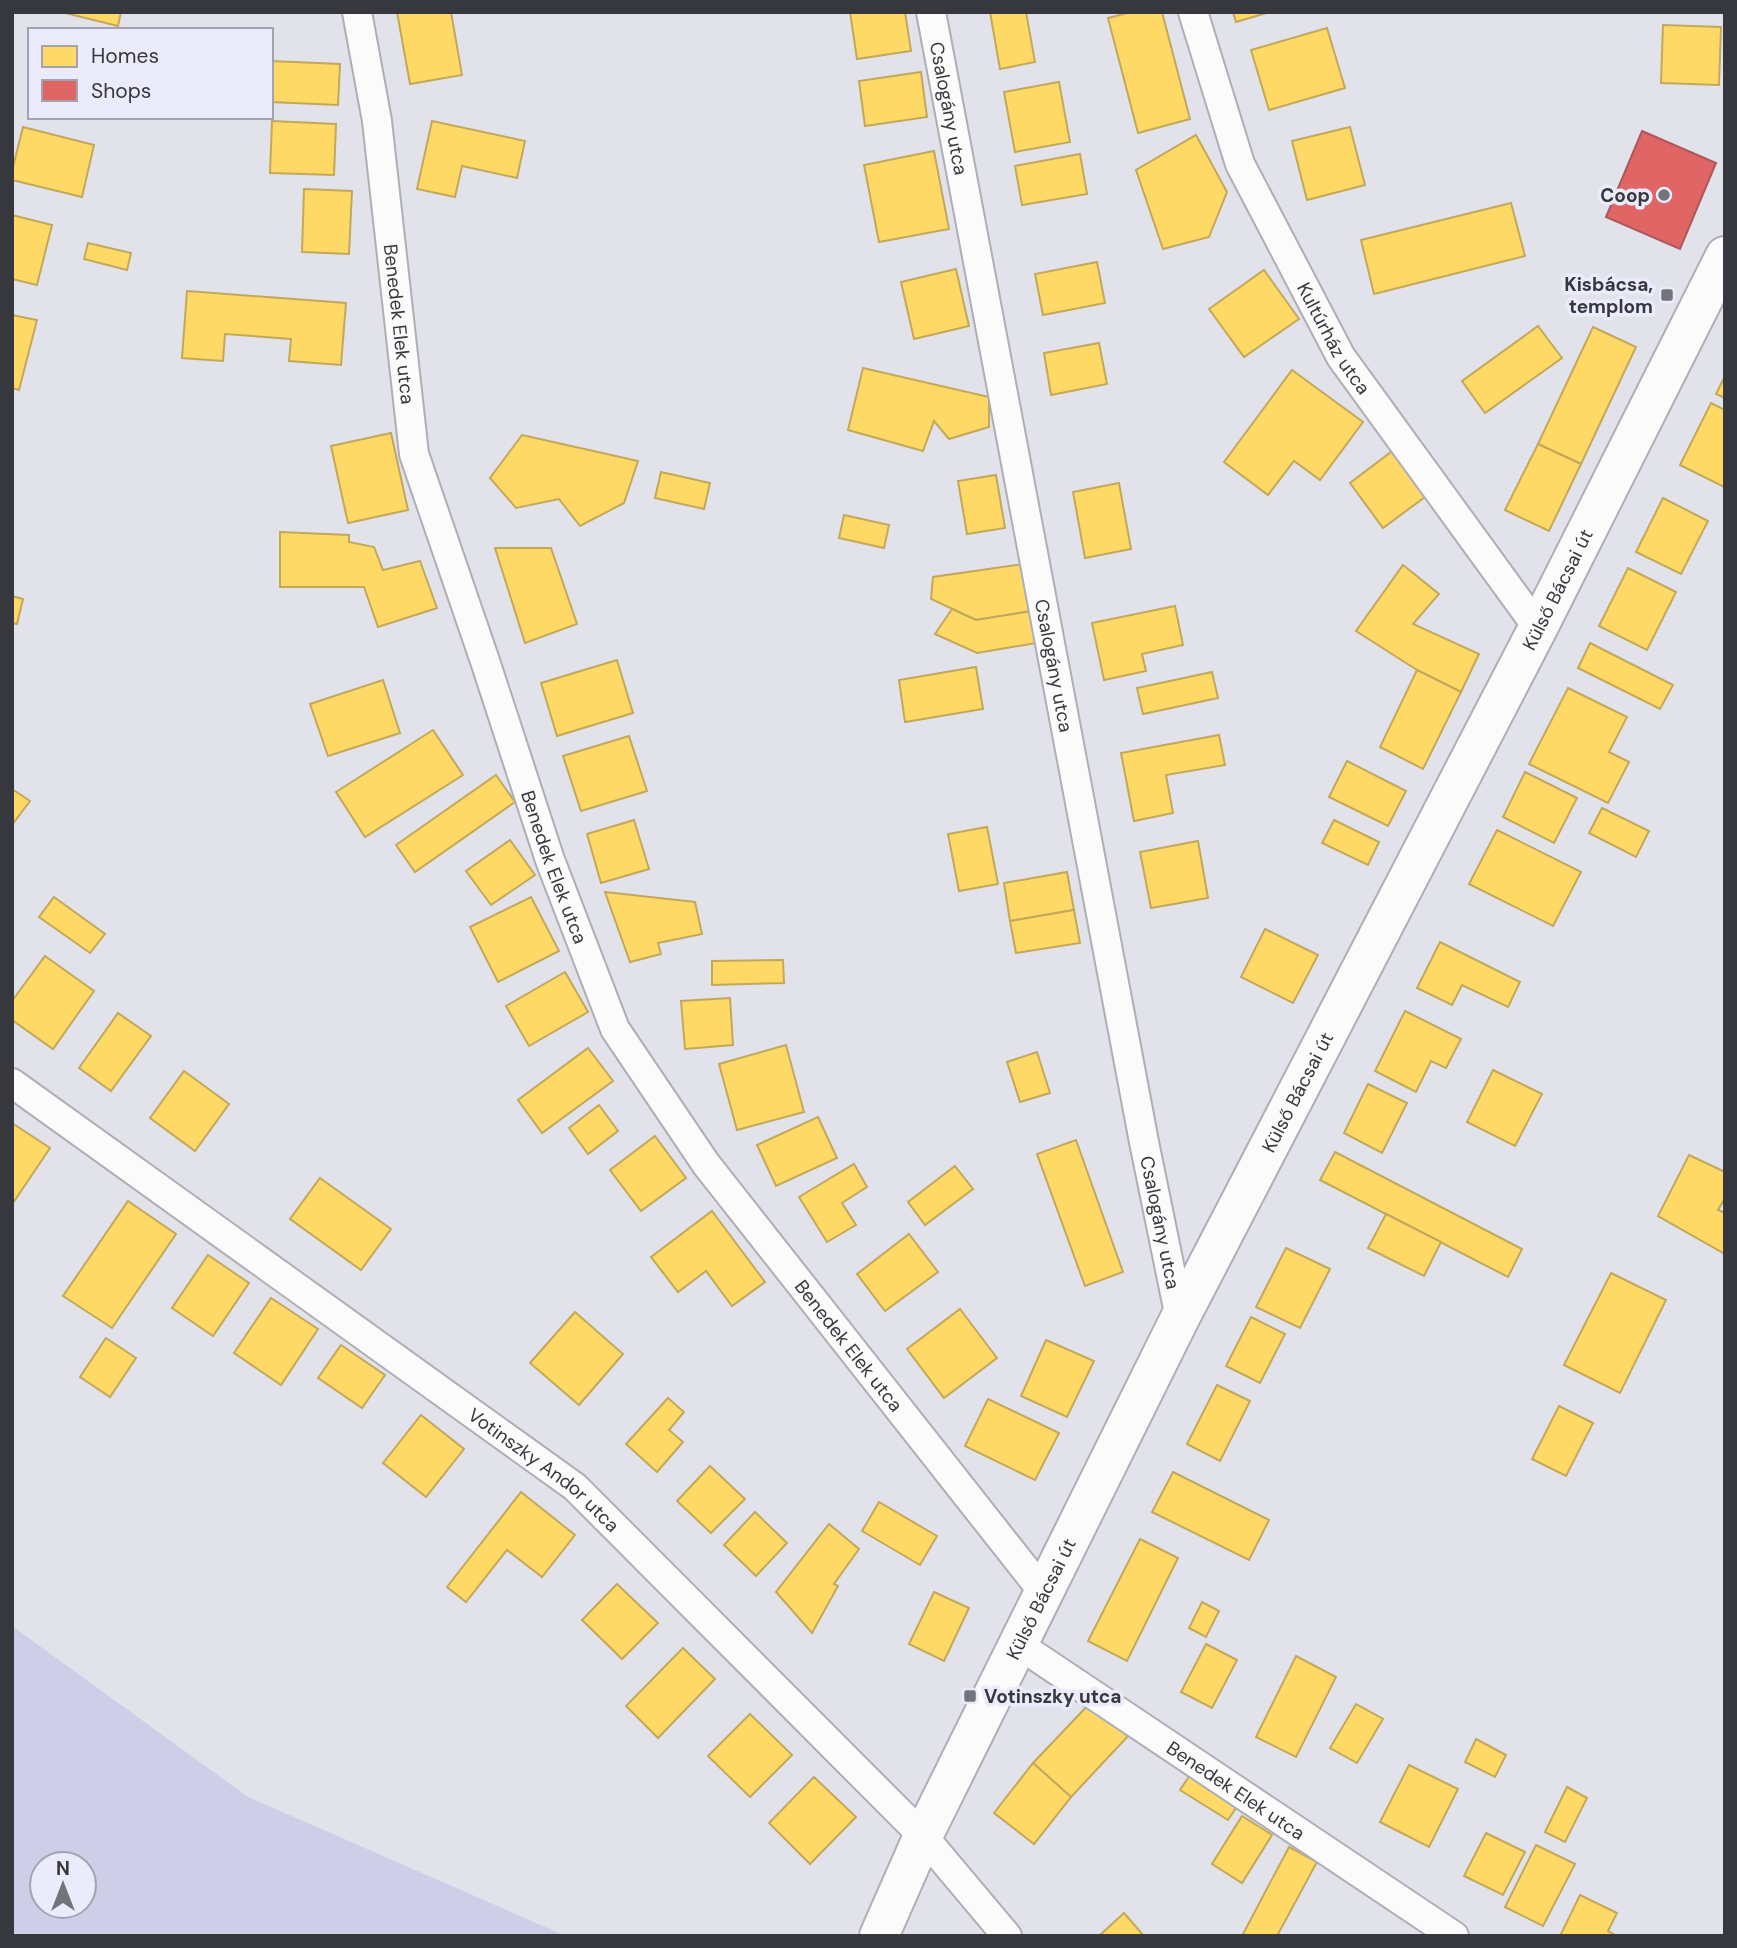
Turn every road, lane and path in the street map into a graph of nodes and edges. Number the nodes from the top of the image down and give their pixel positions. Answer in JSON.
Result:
{"nodes":[{"id":1,"x":357,"y":12,"type":"edge"},
{"id":2,"x":931,"y":12,"type":"edge"},
{"id":3,"x":1193,"y":12,"type":"edge"},
{"id":4,"x":1725,"y":256,"type":"edge"},
{"id":5,"x":1538,"y":628,"type":"junction"},
{"id":6,"x":12,"y":1083,"type":"edge"},
{"id":7,"x":1180,"y":1318,"type":"junction"},
{"id":8,"x":1044,"y":1593,"type":"junction"},
{"id":9,"x":1018,"y":1644,"type":"junction"},
{"id":10,"x":923,"y":1836,"type":"junction"},
{"id":11,"x":879,"y":1936,"type":"edge"},
{"id":12,"x":1007,"y":1936,"type":"edge"},
{"id":13,"x":1454,"y":1936,"type":"edge"}],
"edges":[{"from":1,"to":8,"type":"street","name":"Benedek Elek utca"},
{"from":2,"to":7,"type":"street","name":"Csalogány utca"},
{"from":3,"to":5,"type":"street","name":"Kultúrház utca"},
{"from":4,"to":5,"type":"main road","name":"Külső Bácsai út"},
{"from":5,"to":7,"type":"main road","name":"Külső Bácsai út"},
{"from":6,"to":10,"type":"street","name":"Votinszky Andor utca"},
{"from":7,"to":8,"type":"main road","name":"Külső Bácsai út"},
{"from":8,"to":9,"type":"main road","name":"Külső Bácsai út"},
{"from":9,"to":10,"type":"main road","name":"Külső Bácsai út"},
{"from":9,"to":13,"type":"street","name":"Benedek Elek utca"},
{"from":10,"to":11,"type":"main road","name":"Külső Bácsai út"},
{"from":10,"to":12,"type":"street","name":"Votinszky Andor utca"}]}
